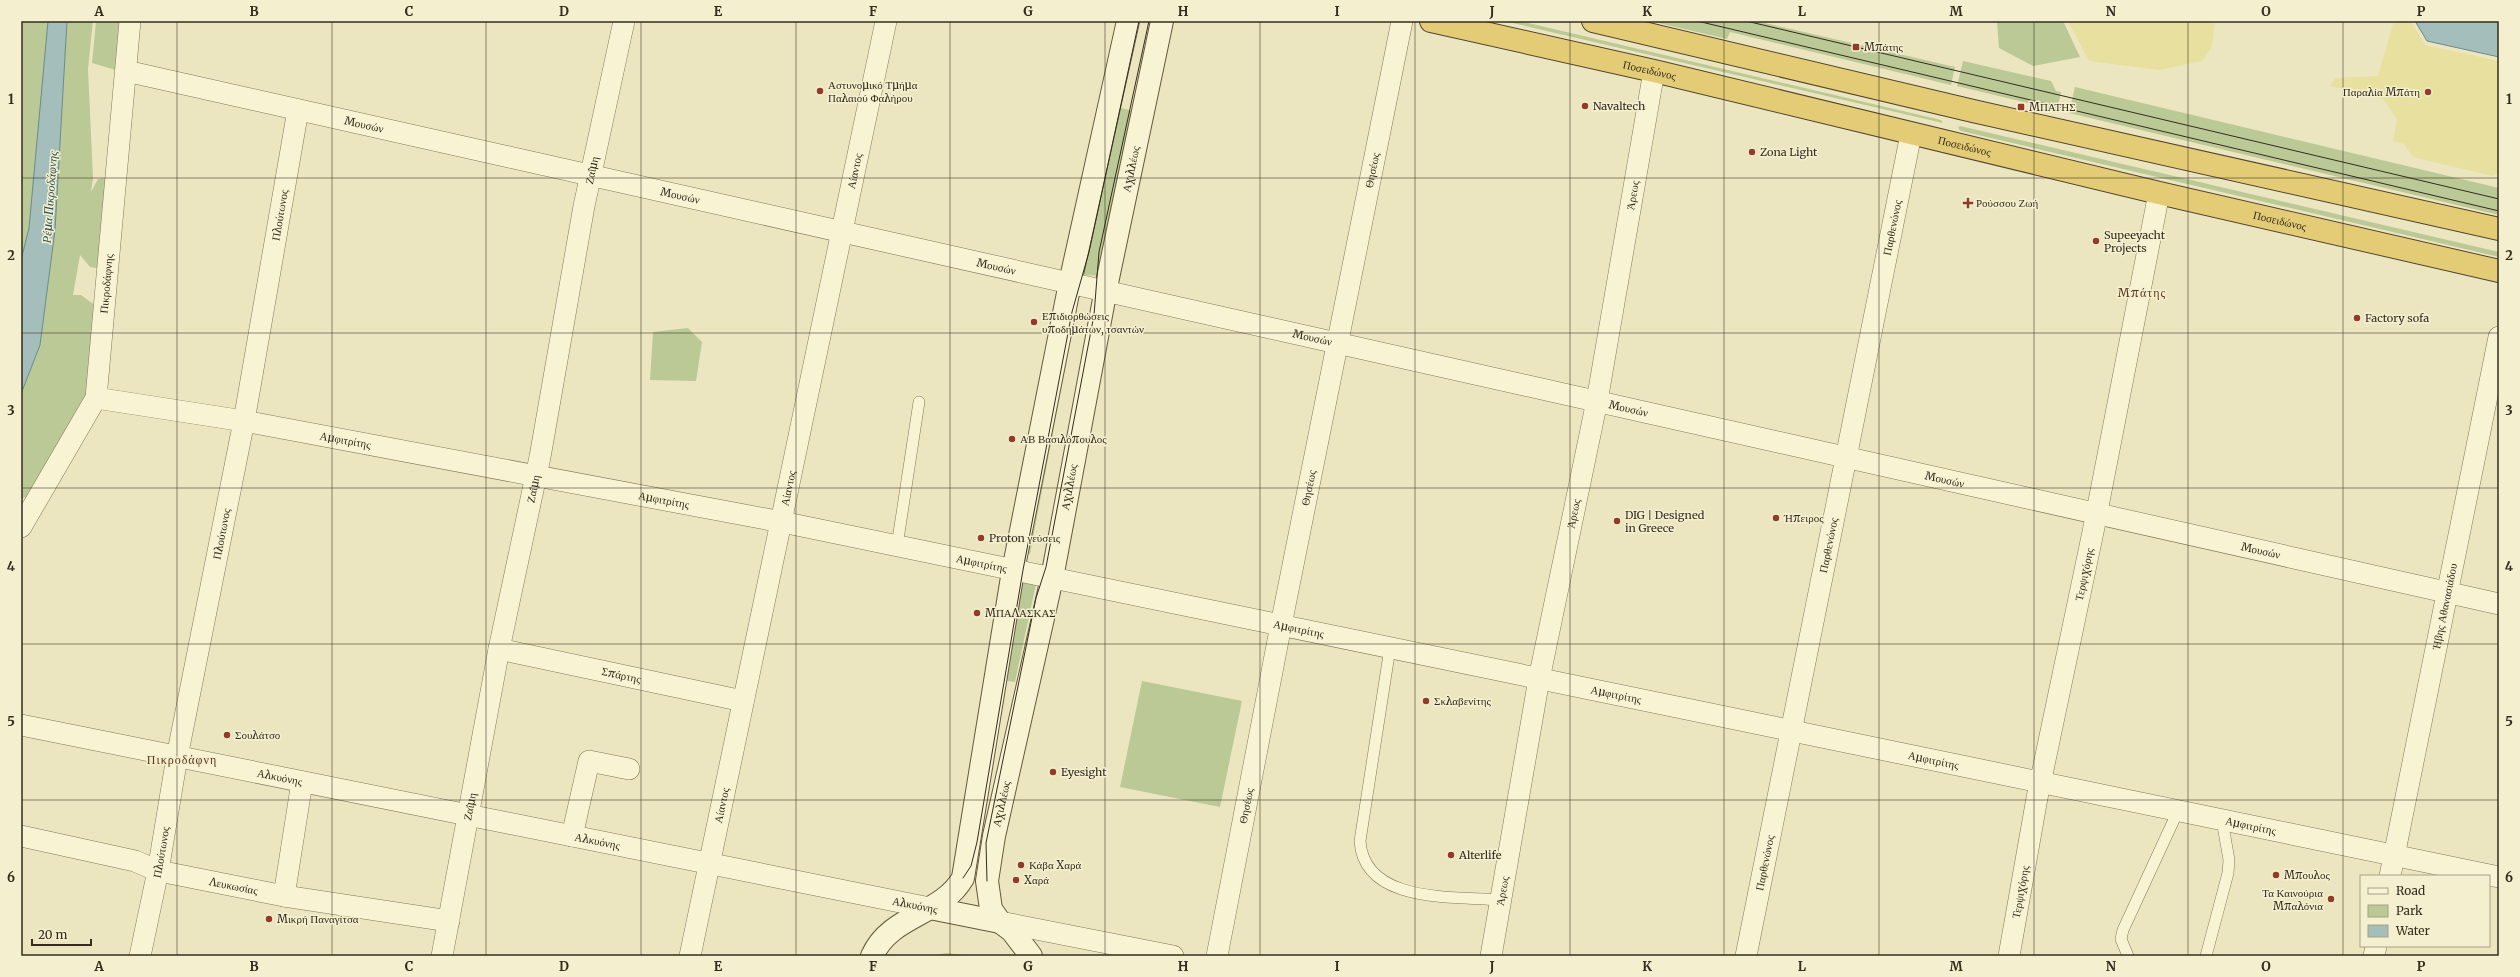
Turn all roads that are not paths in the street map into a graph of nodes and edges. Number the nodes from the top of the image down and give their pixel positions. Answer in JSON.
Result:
{"nodes":[{"id":1,"x":130,"y":21,"type":"edge"},
{"id":2,"x":624,"y":21,"type":"edge"},
{"id":3,"x":886,"y":21,"type":"edge"},
{"id":4,"x":1128,"y":21,"type":"edge"},
{"id":5,"x":1162,"y":21,"type":"edge"},
{"id":6,"x":1402,"y":21,"type":"edge"},
{"id":7,"x":1431,"y":21,"type":"edge"},
{"id":8,"x":1593,"y":21,"type":"edge"},
{"id":9,"x":126,"y":71,"type":"junction"},
{"id":10,"x":1654,"y":71,"type":"junction"},
{"id":11,"x":298,"y":110,"type":"junction"},
{"id":12,"x":1911,"y":134,"type":"junction"},
{"id":13,"x":591,"y":176,"type":"junction"},
{"id":14,"x":2159,"y":193,"type":"junction"},
{"id":15,"x":2499,"y":229,"type":"edge"},
{"id":16,"x":842,"y":232,"type":"junction"},
{"id":17,"x":2499,"y":271,"type":"edge"},
{"id":18,"x":1070,"y":283,"type":"junction"},
{"id":19,"x":1107,"y":292,"type":"junction"},
{"id":20,"x":2499,"y":337,"type":"edge"},
{"id":21,"x":1339,"y":343,"type":"junction"},
{"id":22,"x":96,"y":398,"type":"junction"},
{"id":23,"x":1597,"y":401,"type":"junction"},
{"id":24,"x":918,"y":402,"type":"dead end"},
{"id":25,"x":244,"y":421,"type":"junction"},
{"id":26,"x":1847,"y":458,"type":"junction"},
{"id":27,"x":536,"y":476,"type":"junction"},
{"id":28,"x":2097,"y":514,"type":"junction"},
{"id":29,"x":782,"y":522,"type":"junction"},
{"id":30,"x":21,"y":527,"type":"edge"},
{"id":31,"x":897,"y":546,"type":"junction"},
{"id":32,"x":1013,"y":570,"type":"junction"},
{"id":33,"x":1052,"y":578,"type":"junction"},
{"id":34,"x":2448,"y":592,"type":"junction"},
{"id":35,"x":2499,"y":604,"type":"edge"},
{"id":36,"x":1281,"y":625,"type":"junction"},
{"id":37,"x":1390,"y":648,"type":"junction"},
{"id":38,"x":499,"y":649,"type":"junction"},
{"id":39,"x":1539,"y":679,"type":"junction"},
{"id":40,"x":743,"y":701,"type":"junction"},
{"id":41,"x":21,"y":725,"type":"edge"},
{"id":42,"x":1792,"y":731,"type":"junction"},
{"id":43,"x":176,"y":757,"type":"junction"},
{"id":44,"x":629,"y":769,"type":"dead end"},
{"id":45,"x":302,"y":782,"type":"junction"},
{"id":46,"x":2041,"y":782,"type":"junction"},
{"id":47,"x":2178,"y":811,"type":"junction"},
{"id":48,"x":470,"y":816,"type":"junction"},
{"id":49,"x":2222,"y":820,"type":"junction"},
{"id":50,"x":21,"y":836,"type":"edge"},
{"id":51,"x":572,"y":836,"type":"junction"},
{"id":52,"x":2394,"y":856,"type":"junction"},
{"id":53,"x":709,"y":864,"type":"junction"},
{"id":54,"x":158,"y":871,"type":"junction"},
{"id":55,"x":2390,"y":875,"type":"edge"},
{"id":56,"x":2489,"y":875,"type":"edge"},
{"id":57,"x":284,"y":896,"type":"junction"},
{"id":58,"x":1500,"y":900,"type":"junction"},
{"id":59,"x":930,"y":908,"type":"junction"},
{"id":60,"x":449,"y":921,"type":"junction"},
{"id":61,"x":1000,"y":922,"type":"junction"},
{"id":62,"x":140,"y":956,"type":"edge"},
{"id":63,"x":442,"y":956,"type":"edge"},
{"id":64,"x":690,"y":956,"type":"edge"},
{"id":65,"x":872,"y":956,"type":"edge"},
{"id":66,"x":1031,"y":956,"type":"edge"},
{"id":67,"x":1173,"y":956,"type":"edge"},
{"id":68,"x":1217,"y":956,"type":"edge"},
{"id":69,"x":1491,"y":956,"type":"edge"},
{"id":70,"x":1746,"y":956,"type":"edge"},
{"id":71,"x":2009,"y":956,"type":"edge"},
{"id":72,"x":2128,"y":956,"type":"edge"},
{"id":73,"x":2206,"y":956,"type":"edge"}],
"edges":[{"from":1,"to":9,"type":"street","name":"Πικροδάφνης"},
{"from":2,"to":13,"type":"street","name":"Ζαΐμη"},
{"from":3,"to":16,"type":"street","name":"Αίαντος"},
{"from":4,"to":18,"type":"main road"},
{"from":5,"to":19,"type":"main road","name":"Αχιλλέως"},
{"from":6,"to":21,"type":"street","name":"Θησέως"},
{"from":7,"to":10,"type":"highway","name":"Ποσειδώνος"},
{"from":8,"to":15,"type":"highway"},
{"from":9,"to":11,"type":"street","name":"Μουσών"},
{"from":9,"to":22,"type":"street","name":"Πικροδάφνης"},
{"from":10,"to":12,"type":"highway","name":"Ποσειδώνος"},
{"from":10,"to":23,"type":"street","name":"Άρεως"},
{"from":11,"to":13,"type":"street","name":"Μουσών"},
{"from":11,"to":25,"type":"street","name":"Πλούτωνος"},
{"from":12,"to":14,"type":"highway","name":"Ποσειδώνος"},
{"from":12,"to":26,"type":"street","name":"Παρθενώνος"},
{"from":13,"to":16,"type":"street","name":"Μουσών"},
{"from":13,"to":27,"type":"street","name":"Ζαΐμη"},
{"from":14,"to":17,"type":"highway","name":"Ποσειδώνος"},
{"from":14,"to":28,"type":"street","name":"Τερψιχόρης"},
{"from":16,"to":18,"type":"street","name":"Μουσών"},
{"from":16,"to":29,"type":"street","name":"Αίαντος"},
{"from":18,"to":19,"type":"street","name":"Μουσών"},
{"from":18,"to":32,"type":"main road"},
{"from":19,"to":21,"type":"street","name":"Μουσών"},
{"from":19,"to":33,"type":"main road","name":"Αχιλλέως"},
{"from":20,"to":34,"type":"street","name":"Ήβης Αθανασιάδου"},
{"from":21,"to":23,"type":"street","name":"Μουσών"},
{"from":21,"to":36,"type":"street","name":"Θησέως"},
{"from":22,"to":25,"type":"street","name":"Αμφιτρίτης"},
{"from":22,"to":30,"type":"street","name":"Πικροδάφνης"},
{"from":23,"to":26,"type":"street","name":"Μουσών"},
{"from":23,"to":39,"type":"street","name":"Άρεως"},
{"from":24,"to":31,"type":"lane"},
{"from":25,"to":27,"type":"street","name":"Αμφιτρίτης"},
{"from":25,"to":43,"type":"street","name":"Πλούτωνος"},
{"from":26,"to":28,"type":"street","name":"Μουσών"},
{"from":26,"to":42,"type":"street","name":"Παρθενώνος"},
{"from":27,"to":29,"type":"street","name":"Αμφιτρίτης"},
{"from":27,"to":38,"type":"street","name":"Ζαΐμη"},
{"from":28,"to":34,"type":"street","name":"Μουσών"},
{"from":28,"to":46,"type":"street","name":"Τερψιχόρης"},
{"from":29,"to":31,"type":"street","name":"Αμφιτρίτης"},
{"from":29,"to":40,"type":"street","name":"Αίαντος"},
{"from":31,"to":32,"type":"street","name":"Αμφιτρίτης"},
{"from":32,"to":33,"type":"street","name":"Αμφιτρίτης"},
{"from":32,"to":59,"type":"main road"},
{"from":33,"to":36,"type":"street","name":"Αμφιτρίτης"},
{"from":33,"to":61,"type":"main road","name":"Αχιλλέως"},
{"from":34,"to":35,"type":"street","name":"Μουσών"},
{"from":34,"to":52,"type":"street","name":"Ήβης Αθανασιάδου"},
{"from":36,"to":37,"type":"street","name":"Αμφιτρίτης"},
{"from":36,"to":68,"type":"street","name":"Θησέως"},
{"from":37,"to":39,"type":"street","name":"Αμφιτρίτης"},
{"from":37,"to":58,"type":"lane"},
{"from":38,"to":40,"type":"street","name":"Σπάρτης"},
{"from":38,"to":48,"type":"street","name":"Ζαΐμη"},
{"from":39,"to":42,"type":"street","name":"Αμφιτρίτης"},
{"from":39,"to":58,"type":"street","name":"Άρεως"},
{"from":40,"to":53,"type":"street","name":"Αίαντος"},
{"from":41,"to":43,"type":"street","name":"Αλκυόνης"},
{"from":42,"to":46,"type":"street","name":"Αμφιτρίτης"},
{"from":42,"to":70,"type":"street","name":"Παρθενώνος"},
{"from":43,"to":45,"type":"street","name":"Αλκυόνης"},
{"from":43,"to":54,"type":"street","name":"Πλούτωνος"},
{"from":44,"to":51,"type":"street"},
{"from":45,"to":48,"type":"street","name":"Αλκυόνης"},
{"from":45,"to":57,"type":"street"},
{"from":46,"to":47,"type":"street","name":"Αμφιτρίτης"},
{"from":46,"to":71,"type":"street","name":"Τερψιχόρης"},
{"from":47,"to":49,"type":"street","name":"Αμφιτρίτης"},
{"from":47,"to":72,"type":"lane"},
{"from":48,"to":51,"type":"street","name":"Αλκυόνης"},
{"from":48,"to":60,"type":"street","name":"Ζαΐμη"},
{"from":49,"to":52,"type":"street","name":"Αμφιτρίτης"},
{"from":49,"to":73,"type":"lane"},
{"from":50,"to":54,"type":"street","name":"Λευκωσίας"},
{"from":51,"to":53,"type":"street","name":"Αλκυόνης"},
{"from":52,"to":55,"type":"street","name":"Ήβης Αθανασιάδου"},
{"from":52,"to":56,"type":"street","name":"Αμφιτρίτης"},
{"from":53,"to":59,"type":"street","name":"Αλκυόνης"},
{"from":53,"to":64,"type":"street","name":"Αίαντος"},
{"from":54,"to":57,"type":"street","name":"Λευκωσίας"},
{"from":54,"to":62,"type":"street","name":"Πλούτωνος"},
{"from":57,"to":60,"type":"street","name":"Λευκωσίας"},
{"from":58,"to":69,"type":"street","name":"Άρεως"},
{"from":59,"to":61,"type":"main road","name":"Αλκυόνης"},
{"from":59,"to":65,"type":"main road"},
{"from":60,"to":63,"type":"street","name":"Ζαΐμη"},
{"from":61,"to":66,"type":"main road"},
{"from":61,"to":67,"type":"street","name":"Αλκυόνης"}]}
